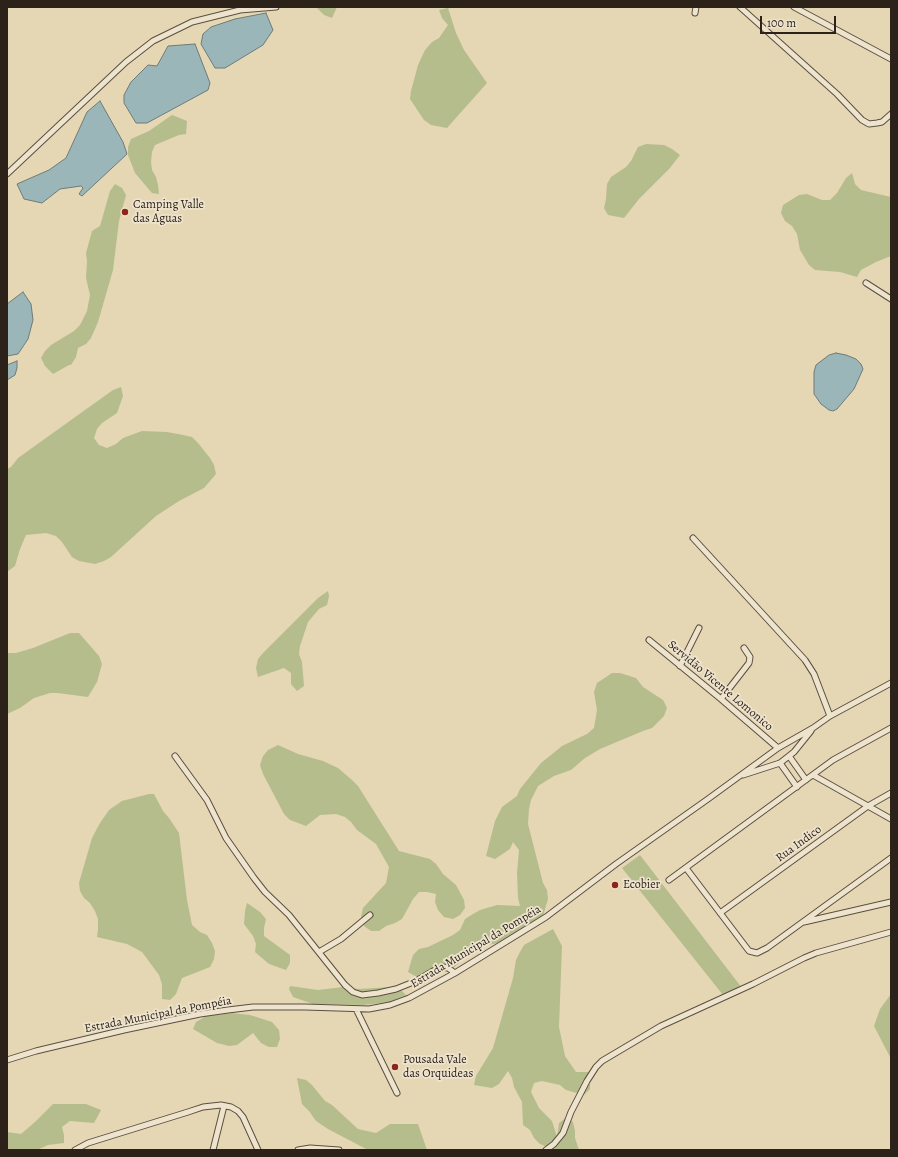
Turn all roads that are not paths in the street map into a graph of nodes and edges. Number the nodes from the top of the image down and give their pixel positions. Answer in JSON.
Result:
{"nodes":[{"id":1,"x":276,"y":7,"type":"edge"},
{"id":2,"x":740,"y":7,"type":"edge"},
{"id":3,"x":794,"y":7,"type":"edge"},
{"id":4,"x":891,"y":59,"type":"edge"},
{"id":5,"x":891,"y":114,"type":"edge"},
{"id":6,"x":7,"y":174,"type":"edge"},
{"id":7,"x":866,"y":283,"type":"dead end"},
{"id":8,"x":891,"y":299,"type":"edge"},
{"id":9,"x":693,"y":538,"type":"dead end"},
{"id":10,"x":699,"y":628,"type":"dead end"},
{"id":11,"x":649,"y":640,"type":"dead end"},
{"id":12,"x":744,"y":648,"type":"dead end"},
{"id":13,"x":680,"y":666,"type":"junction"},
{"id":14,"x":891,"y":683,"type":"edge"},
{"id":15,"x":721,"y":698,"type":"junction"},
{"id":16,"x":830,"y":716,"type":"junction"},
{"id":17,"x":813,"y":728,"type":"junction"},
{"id":18,"x":891,"y":728,"type":"edge"},
{"id":19,"x":778,"y":748,"type":"junction"},
{"id":20,"x":176,"y":756,"type":"dead end"},
{"id":21,"x":789,"y":756,"type":"junction"},
{"id":22,"x":780,"y":763,"type":"junction"},
{"id":23,"x":813,"y":775,"type":"junction"},
{"id":24,"x":738,"y":777,"type":"junction"},
{"id":25,"x":806,"y":780,"type":"junction"},
{"id":26,"x":797,"y":787,"type":"junction"},
{"id":27,"x":891,"y":793,"type":"edge"},
{"id":28,"x":868,"y":806,"type":"junction"},
{"id":29,"x":891,"y":819,"type":"edge"},
{"id":30,"x":891,"y":858,"type":"edge"},
{"id":31,"x":686,"y":868,"type":"junction"},
{"id":32,"x":669,"y":880,"type":"dead end"},
{"id":33,"x":891,"y":902,"type":"edge"},
{"id":34,"x":720,"y":913,"type":"junction"},
{"id":35,"x":370,"y":915,"type":"dead end"},
{"id":36,"x":802,"y":923,"type":"junction"},
{"id":37,"x":891,"y":932,"type":"edge"},
{"id":38,"x":319,"y":952,"type":"junction"},
{"id":39,"x":454,"y":973,"type":"junction"},
{"id":40,"x":356,"y":1009,"type":"junction"},
{"id":41,"x":7,"y":1060,"type":"edge"},
{"id":42,"x":397,"y":1093,"type":"dead end"},
{"id":43,"x":224,"y":1106,"type":"junction"},
{"id":44,"x":75,"y":1150,"type":"edge"},
{"id":45,"x":212,"y":1150,"type":"edge"},
{"id":46,"x":258,"y":1150,"type":"edge"},
{"id":47,"x":298,"y":1150,"type":"edge"},
{"id":48,"x":339,"y":1150,"type":"edge"},
{"id":49,"x":546,"y":1150,"type":"edge"}],
"edges":[{"from":1,"to":6,"type":"street"},
{"from":2,"to":5,"type":"street"},
{"from":3,"to":4,"type":"street"},
{"from":7,"to":8,"type":"street"},
{"from":9,"to":16,"type":"street"},
{"from":10,"to":13,"type":"street"},
{"from":11,"to":13,"type":"street","name":"Servidão Vicente Lomonico"},
{"from":12,"to":15,"type":"street"},
{"from":13,"to":15,"type":"street","name":"Servidão Vicente Lomonico"},
{"from":14,"to":16,"type":"street","name":"Estrada Municipal da Pompéia"},
{"from":15,"to":19,"type":"street","name":"Servidão Vicente Lomonico"},
{"from":16,"to":17,"type":"street","name":"Estrada Municipal da Pompéia"},
{"from":17,"to":19,"type":"street","name":"Estrada Municipal da Pompéia"},
{"from":17,"to":21,"type":"street"},
{"from":18,"to":23,"type":"street"},
{"from":19,"to":24,"type":"street","name":"Estrada Municipal da Pompéia"},
{"from":20,"to":38,"type":"street"},
{"from":21,"to":22,"type":"street"},
{"from":21,"to":25,"type":"street"},
{"from":22,"to":24,"type":"street"},
{"from":22,"to":26,"type":"street"},
{"from":23,"to":25,"type":"street"},
{"from":23,"to":28,"type":"street"},
{"from":24,"to":39,"type":"street","name":"Estrada Municipal da Pompéia"},
{"from":25,"to":26,"type":"street"},
{"from":26,"to":31,"type":"street"},
{"from":27,"to":28,"type":"street","name":"Rua Indico"},
{"from":28,"to":29,"type":"street"},
{"from":28,"to":34,"type":"street","name":"Rua Indico"},
{"from":30,"to":36,"type":"street"},
{"from":31,"to":32,"type":"street"},
{"from":31,"to":34,"type":"street"},
{"from":33,"to":36,"type":"street"},
{"from":34,"to":36,"type":"street"},
{"from":35,"to":38,"type":"street"},
{"from":37,"to":49,"type":"street"},
{"from":38,"to":39,"type":"street"},
{"from":39,"to":40,"type":"street","name":"Estrada Municipal da Pompéia"},
{"from":40,"to":41,"type":"street","name":"Estrada Municipal da Pompéia"},
{"from":40,"to":42,"type":"street"},
{"from":43,"to":44,"type":"street"},
{"from":43,"to":45,"type":"street"},
{"from":43,"to":46,"type":"street"},
{"from":47,"to":48,"type":"street"}]}
